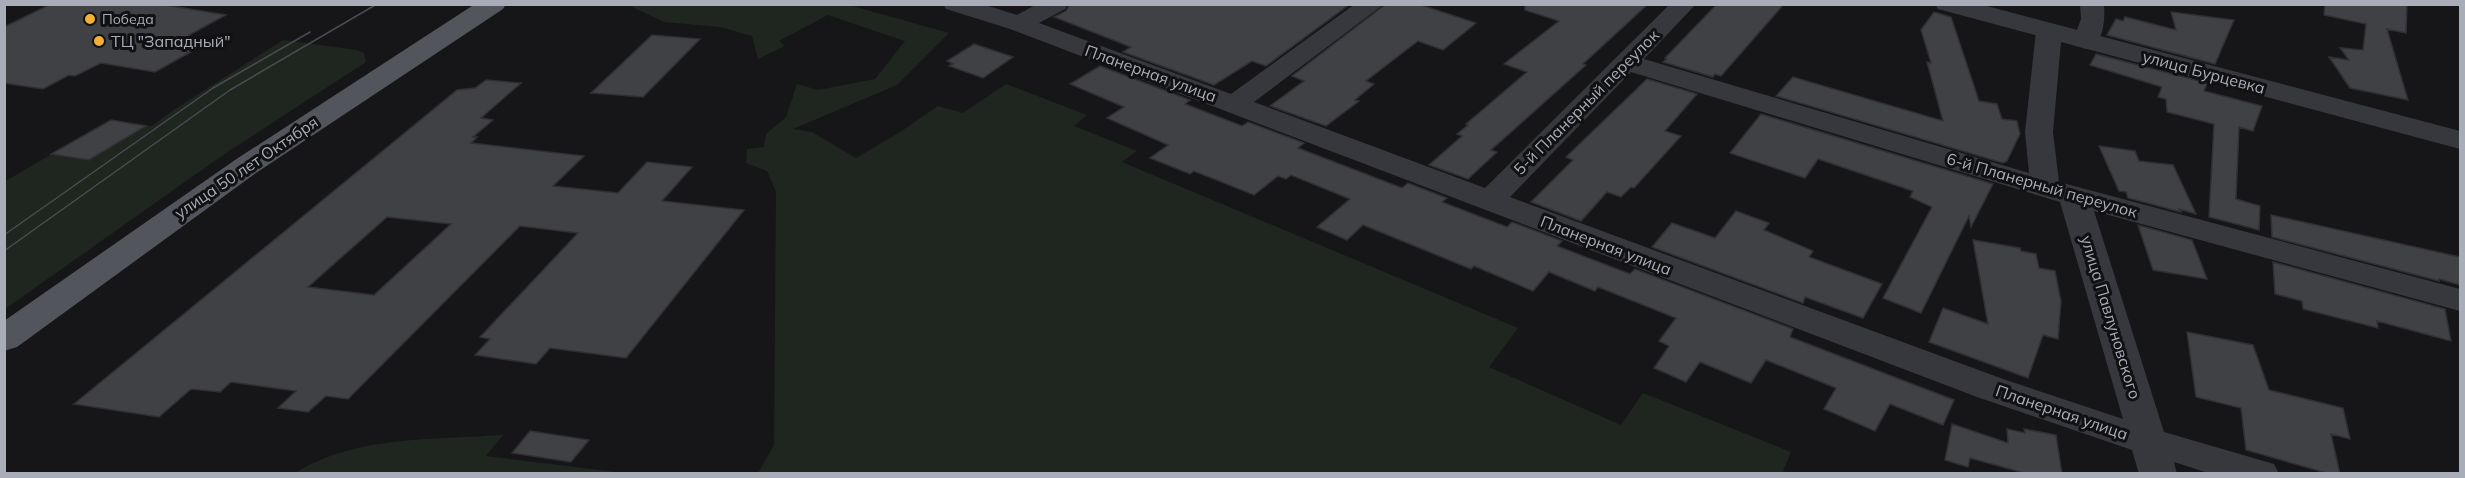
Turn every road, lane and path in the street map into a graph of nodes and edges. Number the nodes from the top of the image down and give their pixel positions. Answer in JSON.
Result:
{"nodes":[{"id":1,"x":494,"y":4,"type":"edge"},
{"id":2,"x":955,"y":4,"type":"edge"},
{"id":3,"x":1056,"y":4,"type":"edge"},
{"id":4,"x":1372,"y":4,"type":"edge"},
{"id":5,"x":1684,"y":4,"type":"edge"},
{"id":6,"x":1947,"y":4,"type":"edge"},
{"id":7,"x":2092,"y":4,"type":"edge"},
{"id":8,"x":1019,"y":24,"type":"junction"},
{"id":9,"x":2049,"y":31,"type":"junction"},
{"id":10,"x":2086,"y":41,"type":"junction"},
{"id":11,"x":1625,"y":62,"type":"junction"},
{"id":12,"x":1234,"y":104,"type":"junction"},
{"id":13,"x":2460,"y":140,"type":"edge"},
{"id":14,"x":2059,"y":191,"type":"junction"},
{"id":15,"x":1489,"y":201,"type":"junction"},
{"id":16,"x":2460,"y":300,"type":"edge"},
{"id":17,"x":4,"y":339,"type":"edge"},
{"id":18,"x":2148,"y":441,"type":"junction"},
{"id":19,"x":2158,"y":474,"type":"edge"},
{"id":20,"x":2260,"y":474,"type":"edge"}],
"edges":[{"from":1,"to":17,"type":"main road","name":"улица 50 лет Октября"},
{"from":2,"to":8,"type":"street","name":"Планерная улица"},
{"from":3,"to":8,"type":"street"},
{"from":4,"to":12,"type":"street"},
{"from":5,"to":11,"type":"street","name":"5-й Планерный переулок"},
{"from":6,"to":9,"type":"street","name":"улица Бурцевка"},
{"from":7,"to":10,"type":"street"},
{"from":8,"to":12,"type":"street","name":"Планерная улица"},
{"from":9,"to":10,"type":"street","name":"улица Бурцевка"},
{"from":9,"to":14,"type":"street","name":"улица Павлуновского"},
{"from":10,"to":13,"type":"street","name":"улица Бурцевка"},
{"from":11,"to":14,"type":"street","name":"6-й Планерный переулок"},
{"from":11,"to":15,"type":"street","name":"5-й Планерный переулок"},
{"from":12,"to":15,"type":"street","name":"Планерная улица"},
{"from":14,"to":16,"type":"street","name":"6-й Планерный переулок"},
{"from":14,"to":18,"type":"street","name":"улица Павлуновского"},
{"from":15,"to":18,"type":"street","name":"Планерная улица"},
{"from":18,"to":19,"type":"street","name":"улица Павлуновского"},
{"from":18,"to":20,"type":"street","name":"Планерная улица"}]}
